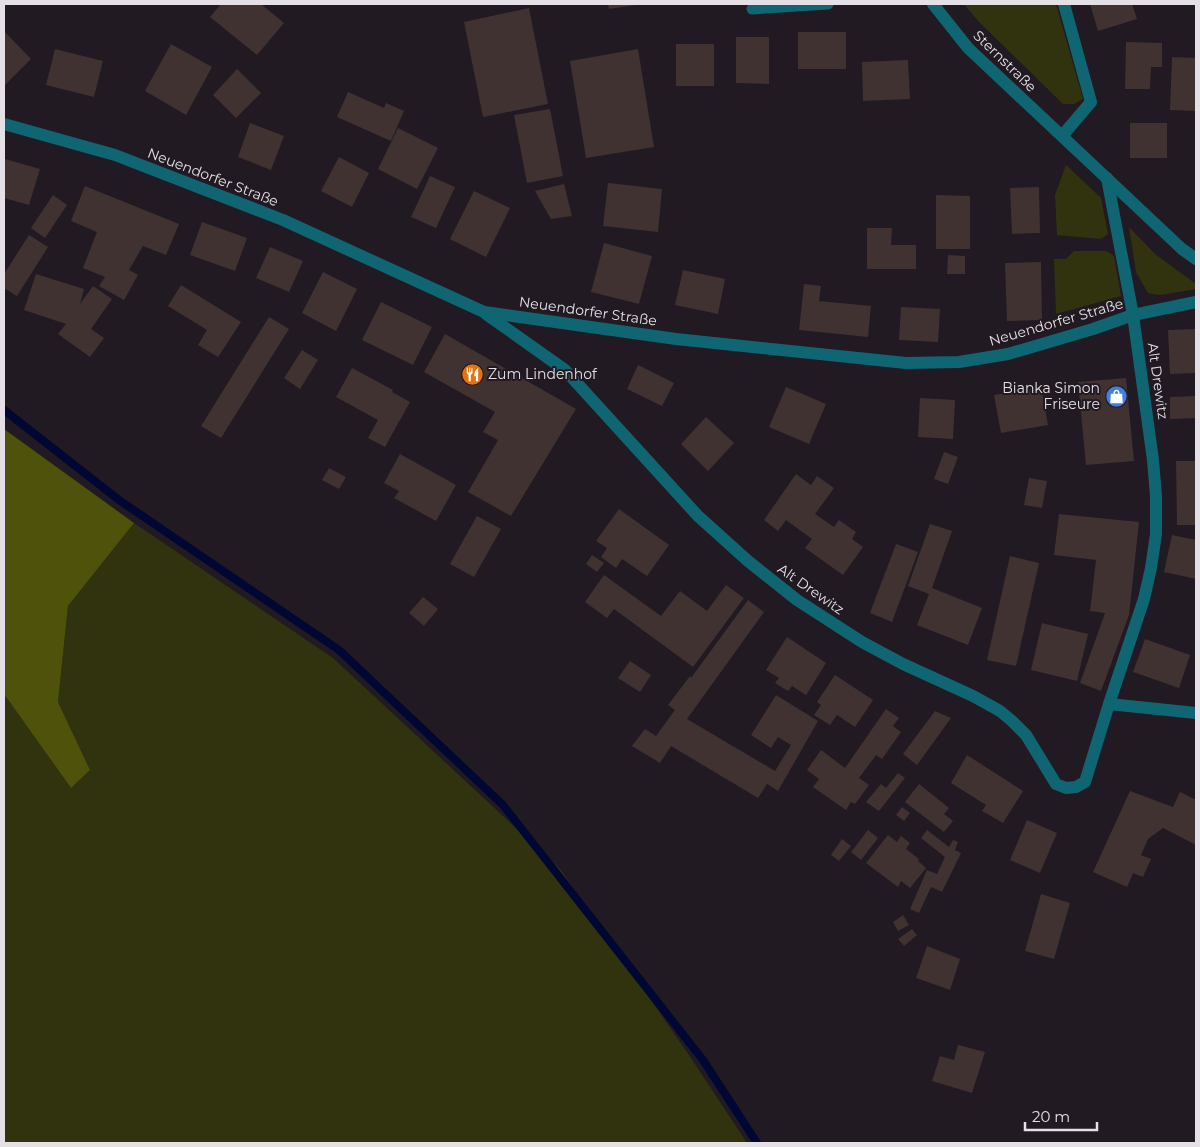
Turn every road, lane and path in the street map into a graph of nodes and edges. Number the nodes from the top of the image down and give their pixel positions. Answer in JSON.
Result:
{"nodes":[{"id":1,"x":828,"y":4,"type":"edge"},
{"id":2,"x":932,"y":4,"type":"edge"},
{"id":3,"x":1064,"y":4,"type":"edge"},
{"id":4,"x":752,"y":9,"type":"dead end"},
{"id":5,"x":4,"y":124,"type":"edge"},
{"id":6,"x":1062,"y":136,"type":"junction"},
{"id":7,"x":1106,"y":178,"type":"junction"},
{"id":8,"x":1196,"y":259,"type":"edge"},
{"id":9,"x":1196,"y":302,"type":"edge"},
{"id":10,"x":484,"y":312,"type":"junction"},
{"id":11,"x":1133,"y":315,"type":"junction"},
{"id":12,"x":1109,"y":704,"type":"junction"},
{"id":13,"x":1196,"y":713,"type":"edge"}],
"edges":[{"from":1,"to":4,"type":"lane"},
{"from":2,"to":6,"type":"street","name":"Sternstraße"},
{"from":3,"to":6,"type":"street"},
{"from":5,"to":10,"type":"street","name":"Neuendorfer Straße"},
{"from":6,"to":7,"type":"street","name":"Sternstraße"},
{"from":7,"to":8,"type":"street","name":"Sternstraße"},
{"from":7,"to":11,"type":"street","name":"Alt Drewitz"},
{"from":9,"to":11,"type":"street","name":"Neuendorfer Straße"},
{"from":10,"to":11,"type":"street","name":"Neuendorfer Straße"},
{"from":10,"to":12,"type":"street","name":"Alt Drewitz"},
{"from":11,"to":12,"type":"street","name":"Alt Drewitz"},
{"from":12,"to":13,"type":"street"}]}
